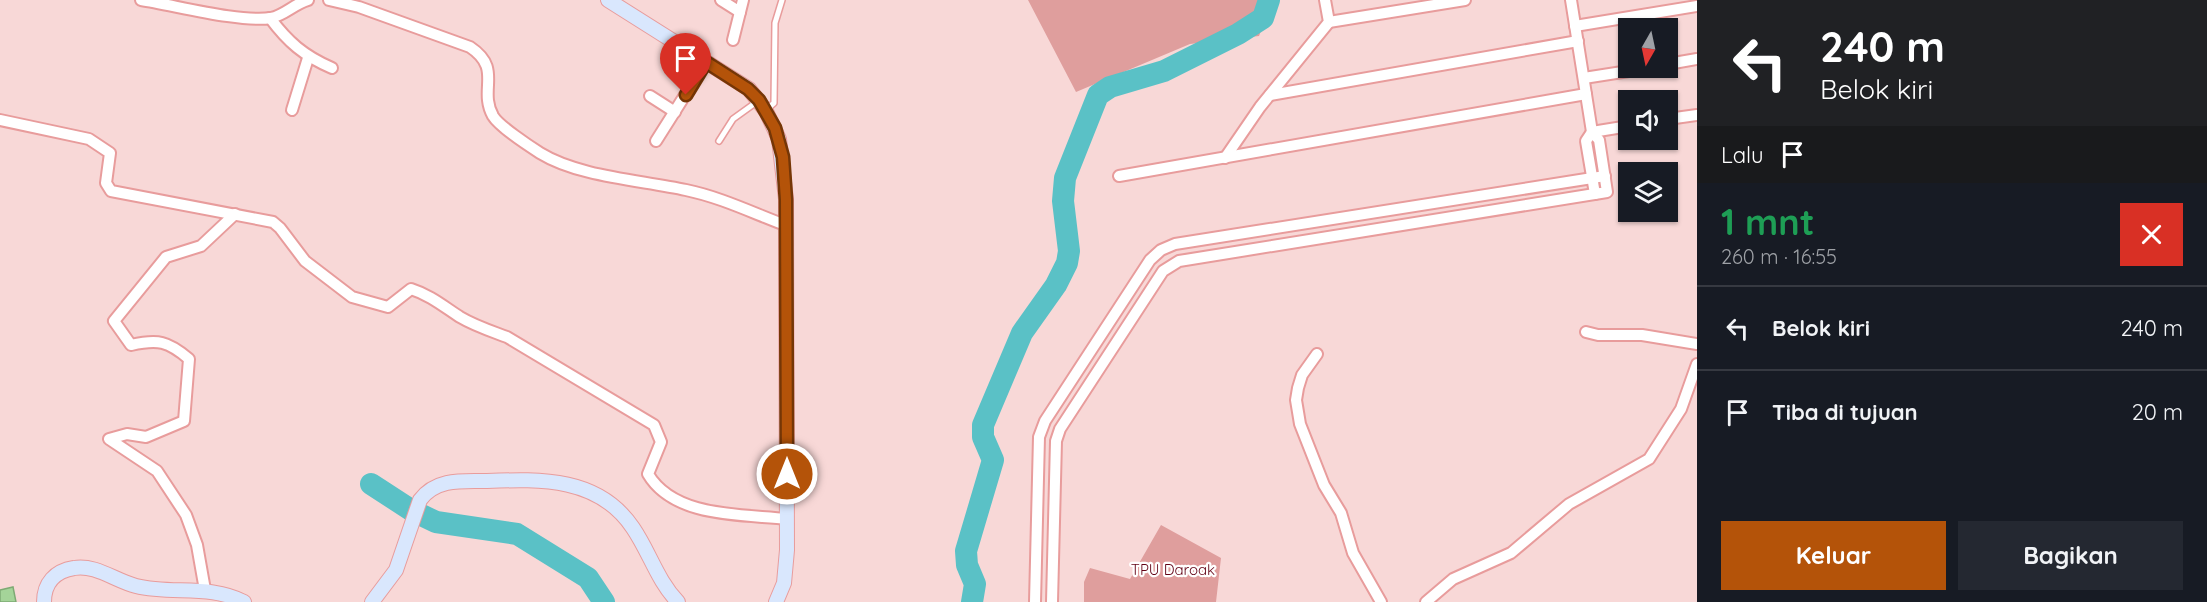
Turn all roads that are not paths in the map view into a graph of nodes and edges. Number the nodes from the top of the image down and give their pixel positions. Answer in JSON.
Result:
{"nodes":[{"id":1,"x":141,"y":0,"type":"edge"},
{"id":2,"x":308,"y":0,"type":"edge"},
{"id":3,"x":329,"y":0,"type":"edge"},
{"id":4,"x":608,"y":0,"type":"edge"},
{"id":5,"x":721,"y":0,"type":"edge"},
{"id":6,"x":743,"y":0,"type":"edge"},
{"id":7,"x":782,"y":0,"type":"edge"},
{"id":8,"x":1325,"y":0,"type":"edge"},
{"id":9,"x":1465,"y":0,"type":"edge"},
{"id":10,"x":1571,"y":0,"type":"edge"},
{"id":11,"x":1697,"y":6,"type":"edge"},
{"id":12,"x":740,"y":12,"type":"junction"},
{"id":13,"x":270,"y":18,"type":"junction"},
{"id":14,"x":1329,"y":22,"type":"junction"},
{"id":15,"x":1575,"y":26,"type":"junction"},
{"id":16,"x":733,"y":40,"type":"dead end"},
{"id":17,"x":1578,"y":41,"type":"junction"},
{"id":18,"x":308,"y":58,"type":"junction"},
{"id":19,"x":1697,"y":60,"type":"edge"},
{"id":20,"x":706,"y":62,"type":"junction"},
{"id":21,"x":1678,"y":63,"type":"edge"},
{"id":22,"x":332,"y":68,"type":"dead end"},
{"id":23,"x":1618,"y":73,"type":"edge"},
{"id":24,"x":1584,"y":78,"type":"junction"},
{"id":25,"x":1586,"y":94,"type":"junction"},
{"id":26,"x":1270,"y":95,"type":"junction"},
{"id":27,"x":650,"y":96,"type":"dead end"},
{"id":28,"x":763,"y":105,"type":"junction"},
{"id":29,"x":292,"y":110,"type":"dead end"},
{"id":30,"x":675,"y":112,"type":"junction"},
{"id":31,"x":1697,"y":115,"type":"edge"},
{"id":32,"x":1678,"y":118,"type":"edge"},
{"id":33,"x":0,"y":120,"type":"edge"},
{"id":34,"x":1618,"y":128,"type":"edge"},
{"id":35,"x":1592,"y":132,"type":"junction"},
{"id":36,"x":657,"y":141,"type":"dead end"},
{"id":37,"x":719,"y":141,"type":"dead end"},
{"id":38,"x":1225,"y":158,"type":"junction"},
{"id":39,"x":1119,"y":176,"type":"dead end"},
{"id":40,"x":1605,"y":176,"type":"junction"},
{"id":41,"x":1592,"y":178,"type":"junction"},
{"id":42,"x":1595,"y":194,"type":"junction"},
{"id":43,"x":235,"y":214,"type":"junction"},
{"id":44,"x":785,"y":225,"type":"junction"},
{"id":45,"x":1586,"y":332,"type":"dead end"},
{"id":46,"x":1697,"y":344,"type":"edge"},
{"id":47,"x":1317,"y":354,"type":"dead end"},
{"id":48,"x":1697,"y":364,"type":"edge"},
{"id":49,"x":787,"y":519,"type":"junction"},
{"id":50,"x":206,"y":590,"type":"junction"},
{"id":51,"x":44,"y":602,"type":"edge"},
{"id":52,"x":244,"y":602,"type":"edge"},
{"id":53,"x":372,"y":602,"type":"edge"},
{"id":54,"x":678,"y":602,"type":"edge"},
{"id":55,"x":776,"y":602,"type":"edge"},
{"id":56,"x":1035,"y":602,"type":"edge"},
{"id":57,"x":1052,"y":602,"type":"edge"},
{"id":58,"x":1381,"y":602,"type":"edge"},
{"id":59,"x":1426,"y":602,"type":"edge"}],
"edges":[{"from":1,"to":13,"type":"street"},
{"from":2,"to":13,"type":"street"},
{"from":3,"to":44,"type":"street"},
{"from":4,"to":20,"type":"street"},
{"from":5,"to":12,"type":"street"},
{"from":6,"to":12,"type":"street"},
{"from":7,"to":28,"type":"lane"},
{"from":8,"to":14,"type":"street"},
{"from":9,"to":14,"type":"street"},
{"from":10,"to":15,"type":"street"},
{"from":11,"to":15,"type":"street"},
{"from":12,"to":16,"type":"street"},
{"from":13,"to":18,"type":"street"},
{"from":14,"to":26,"type":"street"},
{"from":15,"to":17,"type":"street"},
{"from":17,"to":24,"type":"street"},
{"from":17,"to":26,"type":"street"},
{"from":18,"to":22,"type":"street"},
{"from":18,"to":29,"type":"street"},
{"from":19,"to":21,"type":"street"},
{"from":20,"to":28,"type":"street"},
{"from":20,"to":30,"type":"street"},
{"from":23,"to":24,"type":"street"},
{"from":24,"to":25,"type":"street"},
{"from":25,"to":35,"type":"street"},
{"from":25,"to":38,"type":"street"},
{"from":26,"to":38,"type":"street"},
{"from":27,"to":30,"type":"street"},
{"from":28,"to":37,"type":"lane"},
{"from":28,"to":44,"type":"street"},
{"from":30,"to":36,"type":"street"},
{"from":31,"to":32,"type":"street"},
{"from":33,"to":43,"type":"street"},
{"from":34,"to":35,"type":"street"},
{"from":35,"to":40,"type":"street"},
{"from":35,"to":41,"type":"street"},
{"from":38,"to":39,"type":"street"},
{"from":40,"to":41,"type":"street"},
{"from":40,"to":42,"type":"street"},
{"from":41,"to":42,"type":"street"},
{"from":41,"to":56,"type":"street"},
{"from":42,"to":57,"type":"street"},
{"from":43,"to":49,"type":"street"},
{"from":43,"to":50,"type":"street"},
{"from":44,"to":49,"type":"street"},
{"from":45,"to":46,"type":"street"},
{"from":47,"to":58,"type":"street"},
{"from":48,"to":59,"type":"street"},
{"from":49,"to":55,"type":"street"},
{"from":50,"to":51,"type":"street"},
{"from":50,"to":52,"type":"street"},
{"from":53,"to":54,"type":"street"}]}
